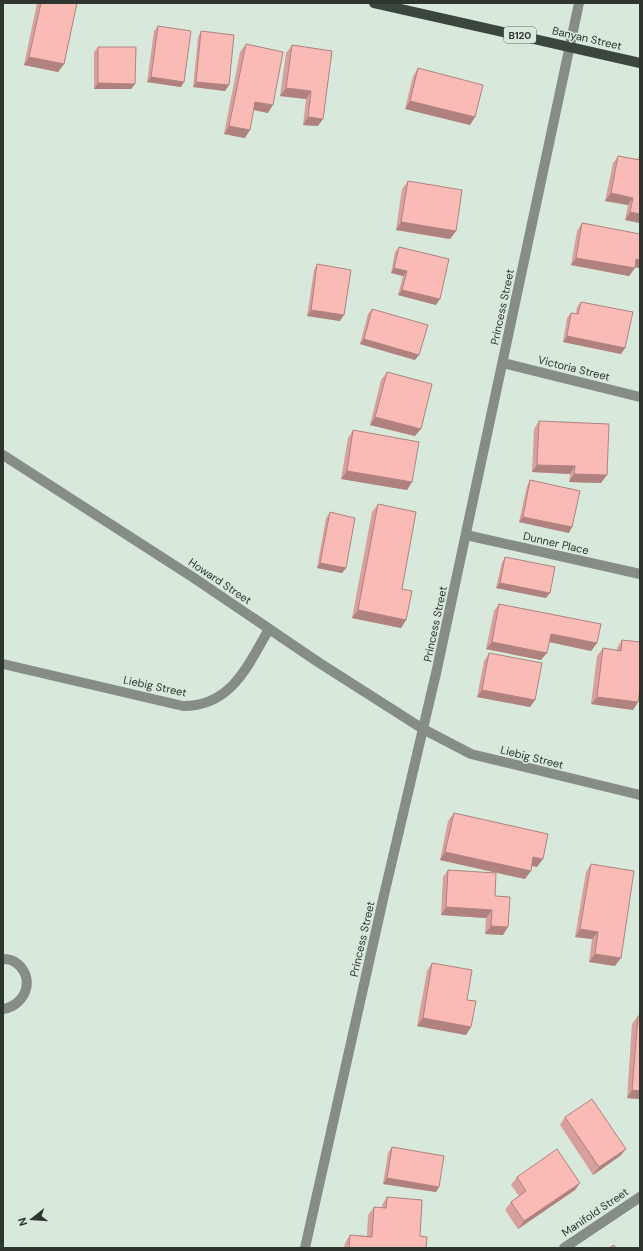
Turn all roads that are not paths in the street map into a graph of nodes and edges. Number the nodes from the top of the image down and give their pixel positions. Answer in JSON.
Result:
{"nodes":[{"id":1,"x":374,"y":3,"type":"edge"},
{"id":2,"x":579,"y":3,"type":"edge"},
{"id":3,"x":569,"y":46,"type":"junction"},
{"id":4,"x":637,"y":62,"type":"edge"},
{"id":5,"x":503,"y":363,"type":"junction"},
{"id":6,"x":640,"y":397,"type":"edge"},
{"id":7,"x":3,"y":455,"type":"edge"},
{"id":8,"x":466,"y":535,"type":"junction"},
{"id":9,"x":640,"y":574,"type":"edge"},
{"id":10,"x":269,"y":629,"type":"junction"},
{"id":11,"x":3,"y":664,"type":"edge"},
{"id":12,"x":423,"y":729,"type":"junction"},
{"id":13,"x":640,"y":795,"type":"edge"},
{"id":14,"x":3,"y":959,"type":"edge"},
{"id":15,"x":3,"y":1008,"type":"edge"},
{"id":16,"x":640,"y":1196,"type":"edge"},
{"id":17,"x":305,"y":1248,"type":"edge"},
{"id":18,"x":564,"y":1248,"type":"edge"}],
"edges":[{"from":1,"to":3,"type":"main road","name":"Banyan Street","number":"B120"},
{"from":2,"to":3,"type":"street","name":"Princess Street"},
{"from":3,"to":4,"type":"main road","name":"Banyan Street","number":"B120"},
{"from":3,"to":5,"type":"street","name":"Princess Street"},
{"from":5,"to":6,"type":"street","name":"Victoria Street"},
{"from":5,"to":8,"type":"street","name":"Princess Street"},
{"from":7,"to":10,"type":"street","name":"Howard Street"},
{"from":8,"to":9,"type":"street","name":"Dunner Place"},
{"from":8,"to":12,"type":"street","name":"Princess Street"},
{"from":10,"to":11,"type":"street","name":"Liebig Street"},
{"from":10,"to":12,"type":"street","name":"Howard Street"},
{"from":12,"to":13,"type":"street","name":"Liebig Street"},
{"from":12,"to":17,"type":"street","name":"Princess Street"},
{"from":14,"to":15,"type":"street"},
{"from":16,"to":18,"type":"street","name":"Manifold Street"}]}
